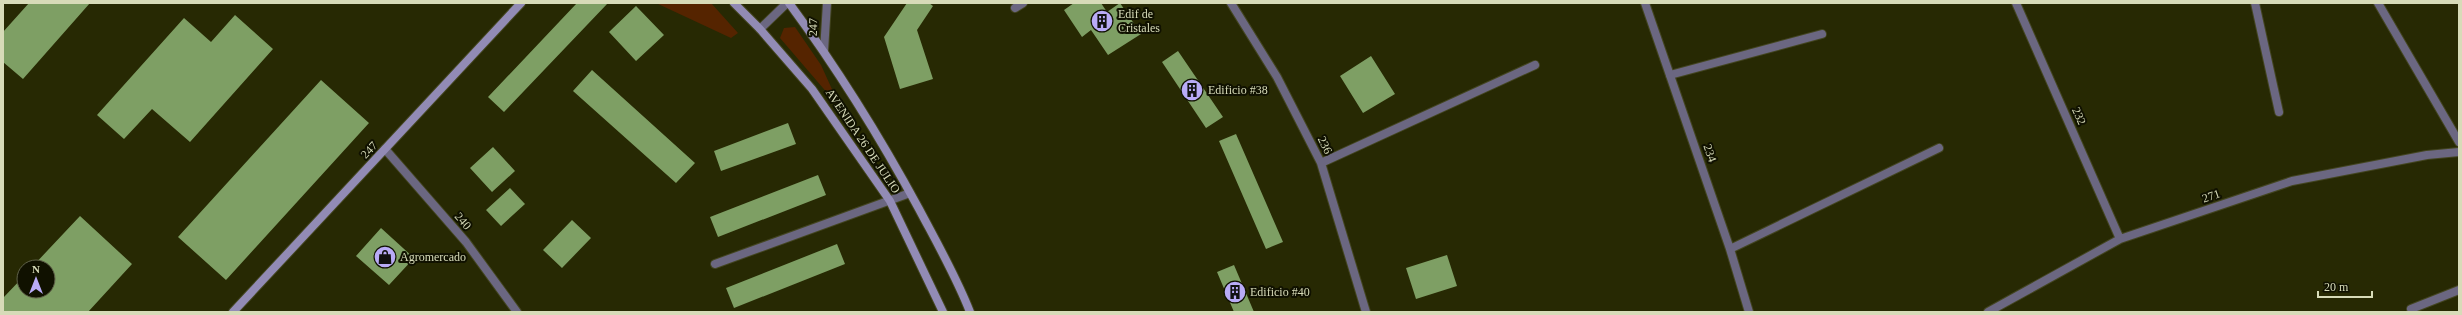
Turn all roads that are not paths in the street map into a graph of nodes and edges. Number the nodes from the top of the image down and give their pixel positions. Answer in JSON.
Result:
{"nodes":[{"id":1,"x":521,"y":3,"type":"edge"},
{"id":2,"x":734,"y":3,"type":"edge"},
{"id":3,"x":788,"y":3,"type":"edge"},
{"id":4,"x":827,"y":3,"type":"edge"},
{"id":5,"x":1022,"y":3,"type":"edge"},
{"id":6,"x":1231,"y":3,"type":"edge"},
{"id":7,"x":1645,"y":3,"type":"edge"},
{"id":8,"x":2016,"y":3,"type":"edge"},
{"id":9,"x":2255,"y":3,"type":"edge"},
{"id":10,"x":2378,"y":3,"type":"edge"},
{"id":11,"x":1015,"y":8,"type":"dead end"},
{"id":12,"x":760,"y":29,"type":"junction"},
{"id":13,"x":1822,"y":34,"type":"dead end"},
{"id":14,"x":824,"y":51,"type":"junction"},
{"id":15,"x":1535,"y":65,"type":"dead end"},
{"id":16,"x":1670,"y":75,"type":"junction"},
{"id":17,"x":2279,"y":112,"type":"dead end"},
{"id":18,"x":2459,"y":142,"type":"edge"},
{"id":19,"x":1939,"y":148,"type":"dead end"},
{"id":20,"x":385,"y":150,"type":"junction"},
{"id":21,"x":2459,"y":152,"type":"edge"},
{"id":22,"x":1320,"y":162,"type":"junction"},
{"id":23,"x":910,"y":193,"type":"junction"},
{"id":24,"x":890,"y":202,"type":"junction"},
{"id":25,"x":2120,"y":239,"type":"junction"},
{"id":26,"x":1730,"y":249,"type":"junction"},
{"id":27,"x":715,"y":264,"type":"dead end"},
{"id":28,"x":2459,"y":290,"type":"edge"},
{"id":29,"x":2411,"y":309,"type":"dead end"},
{"id":30,"x":233,"y":312,"type":"edge"},
{"id":31,"x":517,"y":312,"type":"edge"},
{"id":32,"x":943,"y":312,"type":"edge"},
{"id":33,"x":970,"y":312,"type":"edge"},
{"id":34,"x":1366,"y":312,"type":"edge"},
{"id":35,"x":1749,"y":312,"type":"edge"},
{"id":36,"x":1988,"y":312,"type":"edge"}],
"edges":[{"from":1,"to":20,"type":"street","name":"247"},
{"from":2,"to":12,"type":"street","name":"AVENIDA 26 DE JULIO"},
{"from":3,"to":12,"type":"street"},
{"from":3,"to":14,"type":"street","name":"AVENIDA 26 DE JULIO"},
{"from":4,"to":14,"type":"street","name":"247"},
{"from":5,"to":11,"type":"street"},
{"from":6,"to":22,"type":"street","name":"236"},
{"from":7,"to":16,"type":"street","name":"234"},
{"from":8,"to":25,"type":"street","name":"232"},
{"from":9,"to":17,"type":"street"},
{"from":10,"to":18,"type":"street"},
{"from":12,"to":24,"type":"street","name":"AVENIDA 26 DE JULIO"},
{"from":13,"to":16,"type":"street"},
{"from":14,"to":23,"type":"street","name":"AVENIDA 26 DE JULIO"},
{"from":15,"to":22,"type":"street"},
{"from":16,"to":26,"type":"street","name":"234"},
{"from":19,"to":26,"type":"street"},
{"from":20,"to":30,"type":"street","name":"247"},
{"from":20,"to":31,"type":"street","name":"240"},
{"from":21,"to":25,"type":"street","name":"271"},
{"from":22,"to":34,"type":"street","name":"236"},
{"from":23,"to":24,"type":"street"},
{"from":23,"to":33,"type":"street","name":"AVENIDA 26 DE JULIO"},
{"from":24,"to":27,"type":"street"},
{"from":24,"to":32,"type":"street","name":"AVENIDA 26 DE JULIO"},
{"from":25,"to":36,"type":"street","name":"271"},
{"from":26,"to":35,"type":"street","name":"234"},
{"from":28,"to":29,"type":"street"}]}
